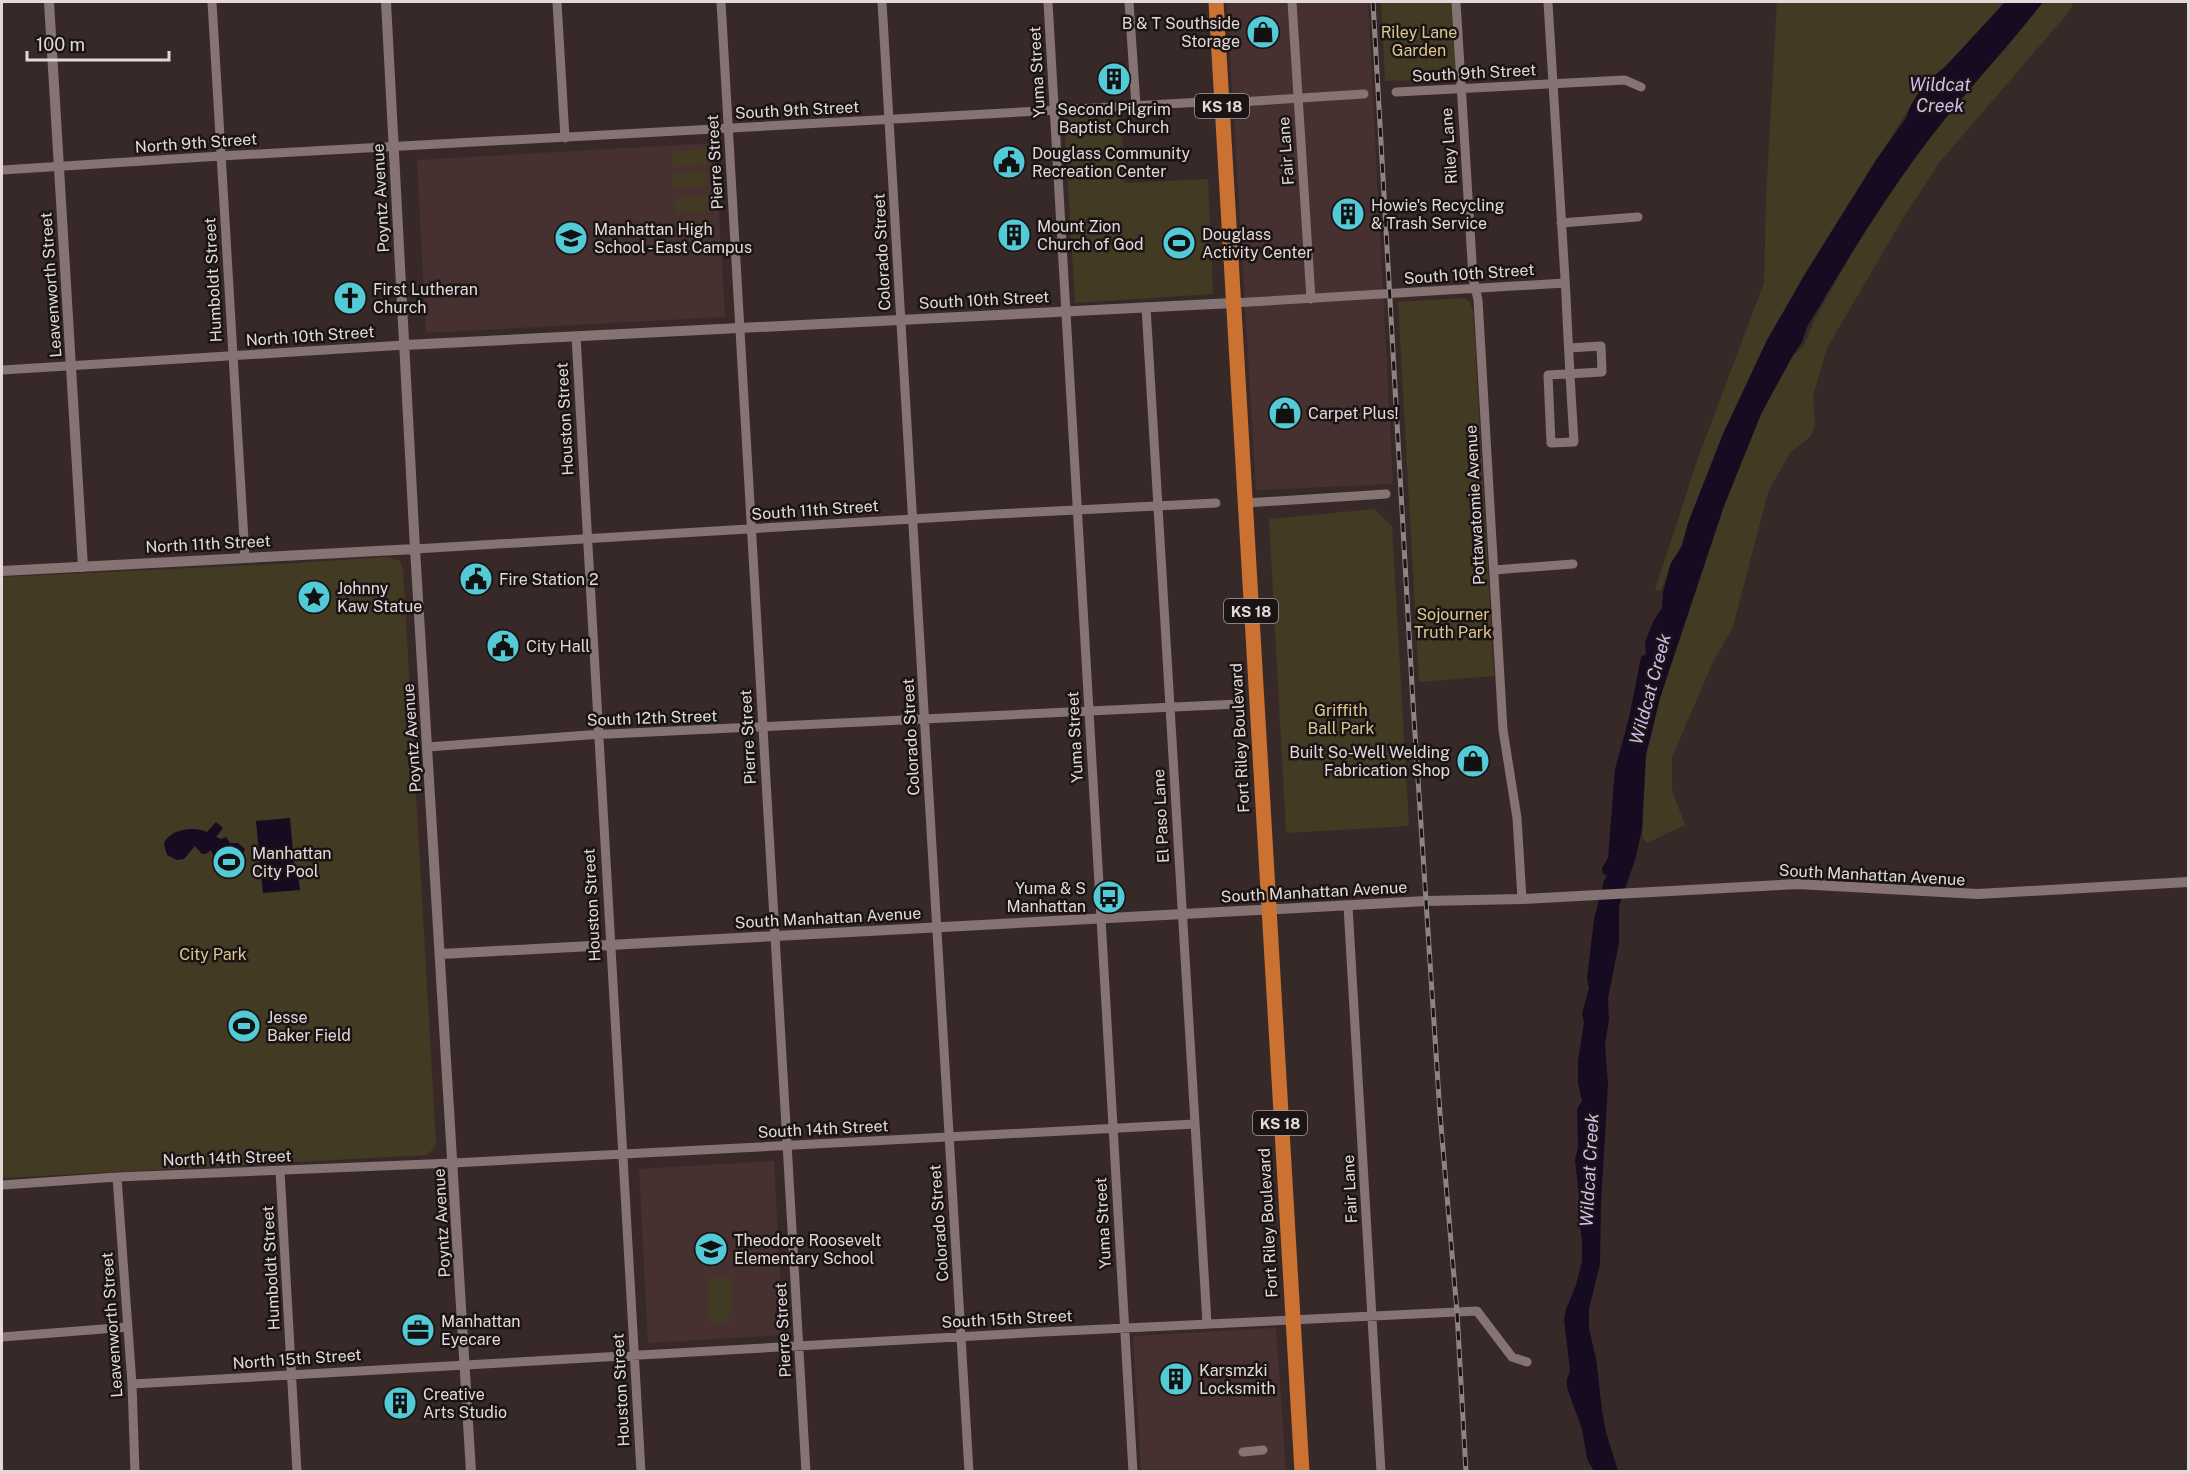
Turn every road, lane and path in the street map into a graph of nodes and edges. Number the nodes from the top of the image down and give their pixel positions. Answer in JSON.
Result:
{"nodes":[{"id":1,"x":49,"y":2,"type":"edge"},
{"id":2,"x":212,"y":2,"type":"edge"},
{"id":3,"x":386,"y":2,"type":"edge"},
{"id":4,"x":557,"y":2,"type":"edge"},
{"id":5,"x":721,"y":2,"type":"edge"},
{"id":6,"x":882,"y":2,"type":"edge"},
{"id":7,"x":1048,"y":2,"type":"edge"},
{"id":8,"x":1129,"y":2,"type":"edge"},
{"id":9,"x":1216,"y":2,"type":"edge"},
{"id":10,"x":1292,"y":2,"type":"edge"},
{"id":11,"x":1456,"y":2,"type":"edge"},
{"id":12,"x":1548,"y":2,"type":"edge"},
{"id":13,"x":1553,"y":84,"type":"junction"},
{"id":14,"x":1641,"y":87,"type":"dead end"},
{"id":15,"x":1461,"y":89,"type":"junction"},
{"id":16,"x":1396,"y":92,"type":"dead end"},
{"id":17,"x":1364,"y":94,"type":"dead end"},
{"id":18,"x":1298,"y":98,"type":"junction"},
{"id":19,"x":1203,"y":102,"type":"dead end"},
{"id":20,"x":1239,"y":102,"type":"dead end"},
{"id":21,"x":1136,"y":106,"type":"junction"},
{"id":22,"x":1054,"y":111,"type":"junction"},
{"id":23,"x":889,"y":121,"type":"junction"},
{"id":24,"x":728,"y":128,"type":"junction"},
{"id":25,"x":566,"y":138,"type":"junction"},
{"id":26,"x":393,"y":146,"type":"junction"},
{"id":27,"x":221,"y":156,"type":"junction"},
{"id":28,"x":59,"y":167,"type":"junction"},
{"id":29,"x":2,"y":170,"type":"edge"},
{"id":30,"x":1638,"y":217,"type":"dead end"},
{"id":31,"x":1562,"y":223,"type":"junction"},
{"id":32,"x":1565,"y":283,"type":"junction"},
{"id":33,"x":1475,"y":288,"type":"junction"},
{"id":34,"x":1311,"y":299,"type":"junction"},
{"id":35,"x":1233,"y":303,"type":"junction"},
{"id":36,"x":1146,"y":307,"type":"junction"},
{"id":37,"x":1066,"y":312,"type":"junction"},
{"id":38,"x":901,"y":319,"type":"junction"},
{"id":39,"x":740,"y":327,"type":"junction"},
{"id":40,"x":576,"y":336,"type":"junction"},
{"id":41,"x":405,"y":345,"type":"junction"},
{"id":42,"x":1569,"y":348,"type":"junction"},
{"id":43,"x":232,"y":357,"type":"junction"},
{"id":44,"x":71,"y":367,"type":"junction"},
{"id":45,"x":2,"y":370,"type":"edge"},
{"id":46,"x":1570,"y":374,"type":"junction"},
{"id":47,"x":1386,"y":494,"type":"dead end"},
{"id":48,"x":1216,"y":503,"type":"dead end"},
{"id":49,"x":1245,"y":503,"type":"junction"},
{"id":50,"x":1156,"y":506,"type":"junction"},
{"id":51,"x":1078,"y":510,"type":"junction"},
{"id":52,"x":914,"y":519,"type":"junction"},
{"id":53,"x":751,"y":529,"type":"junction"},
{"id":54,"x":586,"y":538,"type":"junction"},
{"id":55,"x":415,"y":549,"type":"junction"},
{"id":56,"x":244,"y":557,"type":"junction"},
{"id":57,"x":1573,"y":564,"type":"dead end"},
{"id":58,"x":83,"y":567,"type":"junction"},
{"id":59,"x":1494,"y":570,"type":"junction"},
{"id":60,"x":2,"y":571,"type":"edge"},
{"id":61,"x":1238,"y":704,"type":"dead end"},
{"id":62,"x":1170,"y":707,"type":"junction"},
{"id":63,"x":1088,"y":711,"type":"junction"},
{"id":64,"x":925,"y":719,"type":"junction"},
{"id":65,"x":763,"y":728,"type":"junction"},
{"id":66,"x":597,"y":736,"type":"junction"},
{"id":67,"x":428,"y":747,"type":"junction"},
{"id":68,"x":2188,"y":882,"type":"edge"},
{"id":69,"x":1522,"y":899,"type":"junction"},
{"id":70,"x":1348,"y":906,"type":"junction"},
{"id":71,"x":1268,"y":909,"type":"junction"},
{"id":72,"x":1182,"y":914,"type":"junction"},
{"id":73,"x":1101,"y":919,"type":"junction"},
{"id":74,"x":936,"y":927,"type":"junction"},
{"id":75,"x":775,"y":936,"type":"junction"},
{"id":76,"x":609,"y":945,"type":"junction"},
{"id":77,"x":441,"y":954,"type":"junction"},
{"id":78,"x":1195,"y":1124,"type":"junction"},
{"id":79,"x":1113,"y":1128,"type":"junction"},
{"id":80,"x":949,"y":1137,"type":"junction"},
{"id":81,"x":787,"y":1145,"type":"junction"},
{"id":82,"x":622,"y":1155,"type":"junction"},
{"id":83,"x":453,"y":1163,"type":"junction"},
{"id":84,"x":280,"y":1171,"type":"junction"},
{"id":85,"x":117,"y":1177,"type":"junction"},
{"id":86,"x":2,"y":1185,"type":"edge"},
{"id":87,"x":1371,"y":1315,"type":"junction"},
{"id":88,"x":1292,"y":1320,"type":"junction"},
{"id":89,"x":1207,"y":1323,"type":"junction"},
{"id":90,"x":128,"y":1327,"type":"junction"},
{"id":91,"x":1125,"y":1328,"type":"junction"},
{"id":92,"x":2,"y":1337,"type":"edge"},
{"id":93,"x":962,"y":1337,"type":"junction"},
{"id":94,"x":799,"y":1347,"type":"junction"},
{"id":95,"x":634,"y":1356,"type":"junction"},
{"id":96,"x":1527,"y":1362,"type":"dead end"},
{"id":97,"x":465,"y":1364,"type":"junction"},
{"id":98,"x":292,"y":1376,"type":"junction"},
{"id":99,"x":132,"y":1384,"type":"junction"},
{"id":100,"x":1263,"y":1450,"type":"dead end"},
{"id":101,"x":1243,"y":1452,"type":"dead end"},
{"id":102,"x":135,"y":1472,"type":"edge"},
{"id":103,"x":297,"y":1472,"type":"edge"},
{"id":104,"x":471,"y":1472,"type":"edge"},
{"id":105,"x":641,"y":1472,"type":"edge"},
{"id":106,"x":806,"y":1472,"type":"edge"},
{"id":107,"x":969,"y":1472,"type":"edge"},
{"id":108,"x":1133,"y":1472,"type":"edge"},
{"id":109,"x":1302,"y":1472,"type":"edge"},
{"id":110,"x":1381,"y":1472,"type":"edge"}],
"edges":[{"from":1,"to":28,"type":"street","name":"Leavenworth Street"},
{"from":2,"to":27,"type":"street","name":"Humboldt Street"},
{"from":3,"to":26,"type":"street","name":"Poyntz Avenue"},
{"from":4,"to":25,"type":"street"},
{"from":5,"to":24,"type":"street","name":"Pierre Street"},
{"from":6,"to":23,"type":"street","name":"Colorado Street"},
{"from":7,"to":22,"type":"street","name":"Yuma Street"},
{"from":8,"to":21,"type":"street"},
{"from":9,"to":35,"type":"highway","name":"Fort Riley Boulevard","number":"KS 18"},
{"from":10,"to":18,"type":"street","name":"Fair Lane"},
{"from":11,"to":15,"type":"street","name":"Riley Lane"},
{"from":12,"to":13,"type":"street"},
{"from":13,"to":14,"type":"street","name":"South 9th Street"},
{"from":13,"to":15,"type":"street","name":"South 9th Street"},
{"from":13,"to":31,"type":"street"},
{"from":15,"to":16,"type":"street","name":"South 9th Street"},
{"from":15,"to":33,"type":"street","name":"Riley Lane"},
{"from":17,"to":18,"type":"street"},
{"from":18,"to":20,"type":"street"},
{"from":18,"to":34,"type":"street","name":"Fair Lane"},
{"from":19,"to":21,"type":"street","name":"South 9th Street"},
{"from":21,"to":22,"type":"street","name":"South 9th Street"},
{"from":22,"to":23,"type":"street","name":"South 9th Street"},
{"from":22,"to":37,"type":"street","name":"Yuma Street"},
{"from":23,"to":24,"type":"street","name":"South 9th Street"},
{"from":23,"to":38,"type":"street","name":"Colorado Street"},
{"from":24,"to":25,"type":"street","name":"South 9th Street"},
{"from":24,"to":39,"type":"street","name":"Pierre Street"},
{"from":25,"to":26,"type":"street","name":"South 9th Street"},
{"from":26,"to":27,"type":"street","name":"North 9th Street"},
{"from":26,"to":41,"type":"street","name":"Poyntz Avenue"},
{"from":27,"to":28,"type":"street","name":"North 9th Street"},
{"from":27,"to":43,"type":"street","name":"Humboldt Street"},
{"from":28,"to":29,"type":"street","name":"North 9th Street"},
{"from":28,"to":44,"type":"street","name":"Leavenworth Street"},
{"from":30,"to":31,"type":"street"},
{"from":31,"to":32,"type":"street"},
{"from":32,"to":33,"type":"street","name":"South 10th Street"},
{"from":32,"to":42,"type":"street"},
{"from":33,"to":34,"type":"street","name":"South 10th Street"},
{"from":33,"to":59,"type":"street","name":"Pottawatomie Avenue"},
{"from":34,"to":35,"type":"street","name":"South 10th Street"},
{"from":35,"to":36,"type":"street","name":"South 10th Street"},
{"from":35,"to":49,"type":"highway","name":"Fort Riley Boulevard","number":"KS 18"},
{"from":36,"to":37,"type":"street","name":"South 10th Street"},
{"from":36,"to":50,"type":"street","name":"El Paso Lane"},
{"from":37,"to":38,"type":"street","name":"South 10th Street"},
{"from":37,"to":51,"type":"street","name":"Yuma Street"},
{"from":38,"to":39,"type":"street","name":"South 10th Street"},
{"from":38,"to":52,"type":"street","name":"Colorado Street"},
{"from":39,"to":40,"type":"street","name":"South 10th Street"},
{"from":39,"to":53,"type":"street","name":"Pierre Street"},
{"from":40,"to":41,"type":"street","name":"South 10th Street"},
{"from":40,"to":54,"type":"street","name":"Houston Street"},
{"from":41,"to":43,"type":"street","name":"North 10th Street"},
{"from":41,"to":55,"type":"street","name":"Poyntz Avenue"},
{"from":42,"to":46,"type":"street"},
{"from":42,"to":46,"type":"street"},
{"from":43,"to":44,"type":"street","name":"North 10th Street"},
{"from":43,"to":56,"type":"street","name":"Humboldt Street"},
{"from":44,"to":45,"type":"street","name":"North 10th Street"},
{"from":44,"to":58,"type":"street","name":"Leavenworth Street"},
{"from":46,"to":46,"type":"street"},
{"from":47,"to":49,"type":"street"},
{"from":48,"to":50,"type":"street","name":"South 11th Street"},
{"from":49,"to":71,"type":"highway","name":"Fort Riley Boulevard","number":"KS 18"},
{"from":50,"to":51,"type":"street","name":"South 11th Street"},
{"from":50,"to":62,"type":"street","name":"El Paso Lane"},
{"from":51,"to":52,"type":"street","name":"South 11th Street"},
{"from":51,"to":63,"type":"street","name":"Yuma Street"},
{"from":52,"to":53,"type":"street","name":"South 11th Street"},
{"from":52,"to":64,"type":"street","name":"Colorado Street"},
{"from":53,"to":54,"type":"street","name":"South 11th Street"},
{"from":53,"to":65,"type":"street","name":"Pierre Street"},
{"from":54,"to":55,"type":"street","name":"South 11th Street"},
{"from":54,"to":66,"type":"street","name":"Houston Street"},
{"from":55,"to":56,"type":"street","name":"North 11th Street"},
{"from":55,"to":67,"type":"street","name":"Poyntz Avenue"},
{"from":56,"to":58,"type":"street","name":"North 11th Street"},
{"from":57,"to":59,"type":"street"},
{"from":58,"to":60,"type":"street","name":"North 11th Street"},
{"from":59,"to":69,"type":"street","name":"Pottawatomie Avenue"},
{"from":61,"to":62,"type":"street","name":"South 12th Street"},
{"from":62,"to":63,"type":"street","name":"South 12th Street"},
{"from":62,"to":72,"type":"street","name":"El Paso Lane"},
{"from":63,"to":64,"type":"street","name":"South 12th Street"},
{"from":63,"to":73,"type":"street","name":"Yuma Street"},
{"from":64,"to":65,"type":"street","name":"South 12th Street"},
{"from":64,"to":74,"type":"street","name":"Colorado Street"},
{"from":65,"to":66,"type":"street","name":"South 12th Street"},
{"from":65,"to":75,"type":"street","name":"Pierre Street"},
{"from":66,"to":67,"type":"street","name":"South 12th Street"},
{"from":66,"to":76,"type":"street","name":"Houston Street"},
{"from":67,"to":77,"type":"street","name":"Poyntz Avenue"},
{"from":68,"to":69,"type":"street","name":"South Manhattan Avenue"},
{"from":69,"to":70,"type":"street","name":"South Manhattan Avenue"},
{"from":70,"to":71,"type":"street","name":"South Manhattan Avenue"},
{"from":70,"to":87,"type":"street","name":"Fair Lane"},
{"from":71,"to":72,"type":"street","name":"South Manhattan Avenue"},
{"from":71,"to":88,"type":"highway","name":"Fort Riley Boulevard","number":"KS 18"},
{"from":72,"to":73,"type":"street","name":"South Manhattan Avenue"},
{"from":72,"to":78,"type":"street","name":"El Paso Lane"},
{"from":73,"to":74,"type":"street","name":"South Manhattan Avenue"},
{"from":73,"to":79,"type":"street","name":"Yuma Street"},
{"from":74,"to":75,"type":"street","name":"South Manhattan Avenue"},
{"from":74,"to":80,"type":"street","name":"Colorado Street"},
{"from":75,"to":76,"type":"street","name":"South Manhattan Avenue"},
{"from":75,"to":81,"type":"street","name":"Pierre Street"},
{"from":76,"to":77,"type":"street","name":"South Manhattan Avenue"},
{"from":76,"to":82,"type":"street","name":"Houston Street"},
{"from":77,"to":83,"type":"street","name":"Poyntz Avenue"},
{"from":78,"to":79,"type":"street","name":"South 14th Street"},
{"from":78,"to":89,"type":"street","name":"El Paso Lane"},
{"from":79,"to":80,"type":"street","name":"South 14th Street"},
{"from":79,"to":91,"type":"street","name":"Yuma Street"},
{"from":80,"to":81,"type":"street","name":"South 14th Street"},
{"from":80,"to":93,"type":"street","name":"Colorado Street"},
{"from":81,"to":82,"type":"street","name":"South 14th Street"},
{"from":81,"to":94,"type":"street","name":"Pierre Street"},
{"from":82,"to":83,"type":"street","name":"South 14th Street"},
{"from":82,"to":95,"type":"street","name":"Houston Street"},
{"from":83,"to":84,"type":"street","name":"North 14th Street"},
{"from":83,"to":97,"type":"street","name":"Poyntz Avenue"},
{"from":84,"to":85,"type":"street","name":"North 14th Street"},
{"from":84,"to":98,"type":"street","name":"Humboldt Street"},
{"from":85,"to":86,"type":"street","name":"North 14th Street"},
{"from":85,"to":90,"type":"street","name":"Leavenworth Street"},
{"from":87,"to":88,"type":"street","name":"South 15th Street"},
{"from":87,"to":96,"type":"street","name":"South 15th Street"},
{"from":87,"to":110,"type":"street","name":"Fair Lane"},
{"from":88,"to":89,"type":"street","name":"South 15th Street"},
{"from":88,"to":109,"type":"highway","name":"Fort Riley Boulevard","number":"KS 18"},
{"from":89,"to":91,"type":"street","name":"South 15th Street"},
{"from":90,"to":92,"type":"street"},
{"from":90,"to":99,"type":"street","name":"Leavenworth Street"},
{"from":91,"to":93,"type":"street","name":"South 15th Street"},
{"from":91,"to":108,"type":"street","name":"Yuma Street"},
{"from":93,"to":94,"type":"street","name":"South 15th Street"},
{"from":93,"to":107,"type":"street","name":"Colorado Street"},
{"from":94,"to":95,"type":"street","name":"South 15th Street"},
{"from":94,"to":106,"type":"street","name":"Pierre Street"},
{"from":95,"to":97,"type":"street","name":"South 15th Street"},
{"from":95,"to":105,"type":"street","name":"Houston Street"},
{"from":97,"to":98,"type":"street","name":"North 15th Street"},
{"from":97,"to":104,"type":"street","name":"Poyntz Avenue"},
{"from":98,"to":99,"type":"street","name":"North 15th Street"},
{"from":98,"to":103,"type":"street","name":"Humboldt Street"},
{"from":99,"to":102,"type":"street","name":"Leavenworth Street"},
{"from":100,"to":101,"type":"street"}]}
